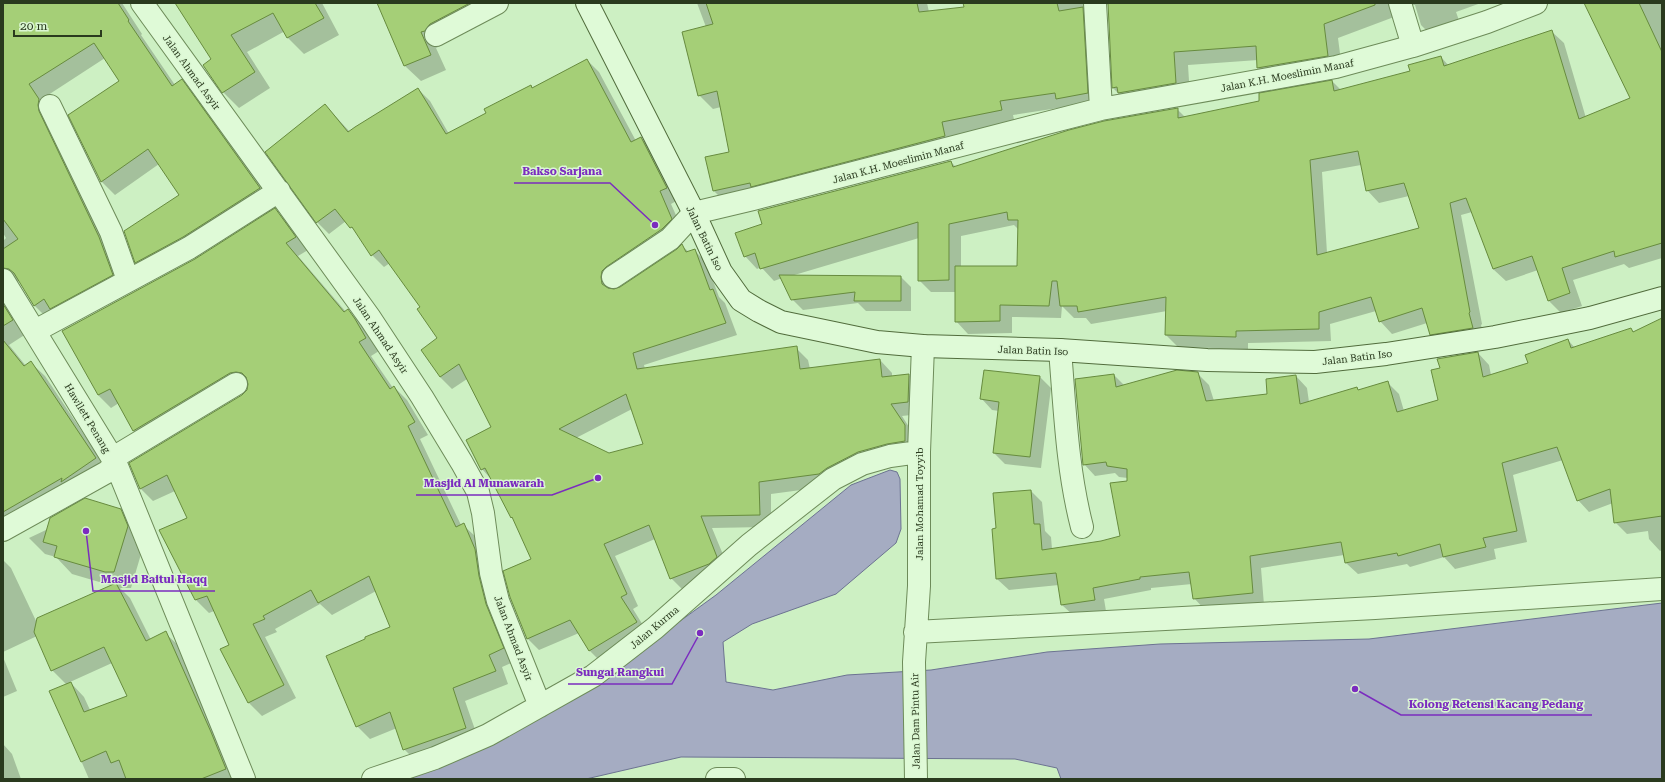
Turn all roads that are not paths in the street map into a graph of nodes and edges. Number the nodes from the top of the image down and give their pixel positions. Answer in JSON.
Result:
{"nodes":[{"id":1,"x":142,"y":3,"type":"edge"},
{"id":2,"x":497,"y":3,"type":"edge"},
{"id":3,"x":587,"y":3,"type":"edge"},
{"id":4,"x":1095,"y":3,"type":"edge"},
{"id":5,"x":1400,"y":3,"type":"edge"},
{"id":6,"x":1536,"y":3,"type":"edge"},
{"id":7,"x":436,"y":35,"type":"dead end"},
{"id":8,"x":1413,"y":46,"type":"junction"},
{"id":9,"x":50,"y":106,"type":"dead end"},
{"id":10,"x":1101,"y":109,"type":"junction"},
{"id":11,"x":279,"y":191,"type":"junction"},
{"id":12,"x":694,"y":213,"type":"junction"},
{"id":13,"x":613,"y":277,"type":"dead end"},
{"id":14,"x":3,"y":280,"type":"edge"},
{"id":15,"x":128,"y":280,"type":"junction"},
{"id":16,"x":1662,"y":298,"type":"edge"},
{"id":17,"x":35,"y":331,"type":"junction"},
{"id":18,"x":923,"y":346,"type":"junction"},
{"id":19,"x":1060,"y":350,"type":"junction"},
{"id":20,"x":236,"y":384,"type":"dead end"},
{"id":21,"x":919,"y":452,"type":"junction"},
{"id":22,"x":114,"y":461,"type":"junction"},
{"id":23,"x":1082,"y":527,"type":"dead end"},
{"id":24,"x":3,"y":530,"type":"edge"},
{"id":25,"x":1662,"y":588,"type":"edge"},
{"id":26,"x":915,"y":632,"type":"junction"},
{"id":27,"x":914,"y":662,"type":"joint"},
{"id":28,"x":540,"y":706,"type":"junction"},
{"id":29,"x":244,"y":779,"type":"edge"},
{"id":30,"x":373,"y":779,"type":"edge"},
{"id":31,"x":717,"y":779,"type":"edge"},
{"id":32,"x":734,"y":779,"type":"edge"},
{"id":33,"x":916,"y":779,"type":"edge"}],
"edges":[{"from":1,"to":11,"type":"street","name":"Jalan Ahmad Asyir"},
{"from":2,"to":7,"type":"street"},
{"from":3,"to":12,"type":"street","name":"Jalan Batin Iso"},
{"from":4,"to":10,"type":"street"},
{"from":5,"to":8,"type":"street"},
{"from":6,"to":8,"type":"street","name":"Jalan K.H. Moeslimin Manaf"},
{"from":8,"to":10,"type":"street","name":"Jalan K.H. Moeslimin Manaf"},
{"from":9,"to":15,"type":"street"},
{"from":10,"to":12,"type":"street","name":"Jalan K.H. Moeslimin Manaf"},
{"from":11,"to":15,"type":"street"},
{"from":11,"to":28,"type":"street","name":"Jalan Ahmad Asyir"},
{"from":12,"to":13,"type":"street"},
{"from":12,"to":18,"type":"street","name":"Jalan Batin Iso"},
{"from":14,"to":17,"type":"street","name":"Hawllett Penang"},
{"from":15,"to":17,"type":"street"},
{"from":16,"to":19,"type":"street","name":"Jalan Batin Iso"},
{"from":17,"to":22,"type":"street","name":"Hawllett Penang"},
{"from":18,"to":19,"type":"street","name":"Jalan Batin Iso"},
{"from":18,"to":21,"type":"street","name":"Jalan Mohamad Toyyib"},
{"from":19,"to":23,"type":"street"},
{"from":20,"to":22,"type":"street"},
{"from":21,"to":26,"type":"street","name":"Jalan Mohamad Toyyib"},
{"from":21,"to":28,"type":"street","name":"Jalan Kurma"},
{"from":22,"to":24,"type":"street","name":"Hawllett Penang"},
{"from":22,"to":29,"type":"street"},
{"from":25,"to":26,"type":"street"},
{"from":26,"to":27,"type":"street","name":"Jalan Mohamad Toyyib"},
{"from":27,"to":33,"type":"street","name":"Jalan Dam Pintu Air"},
{"from":28,"to":30,"type":"street","name":"Jalan Kurma"},
{"from":31,"to":32,"type":"street"}]}
